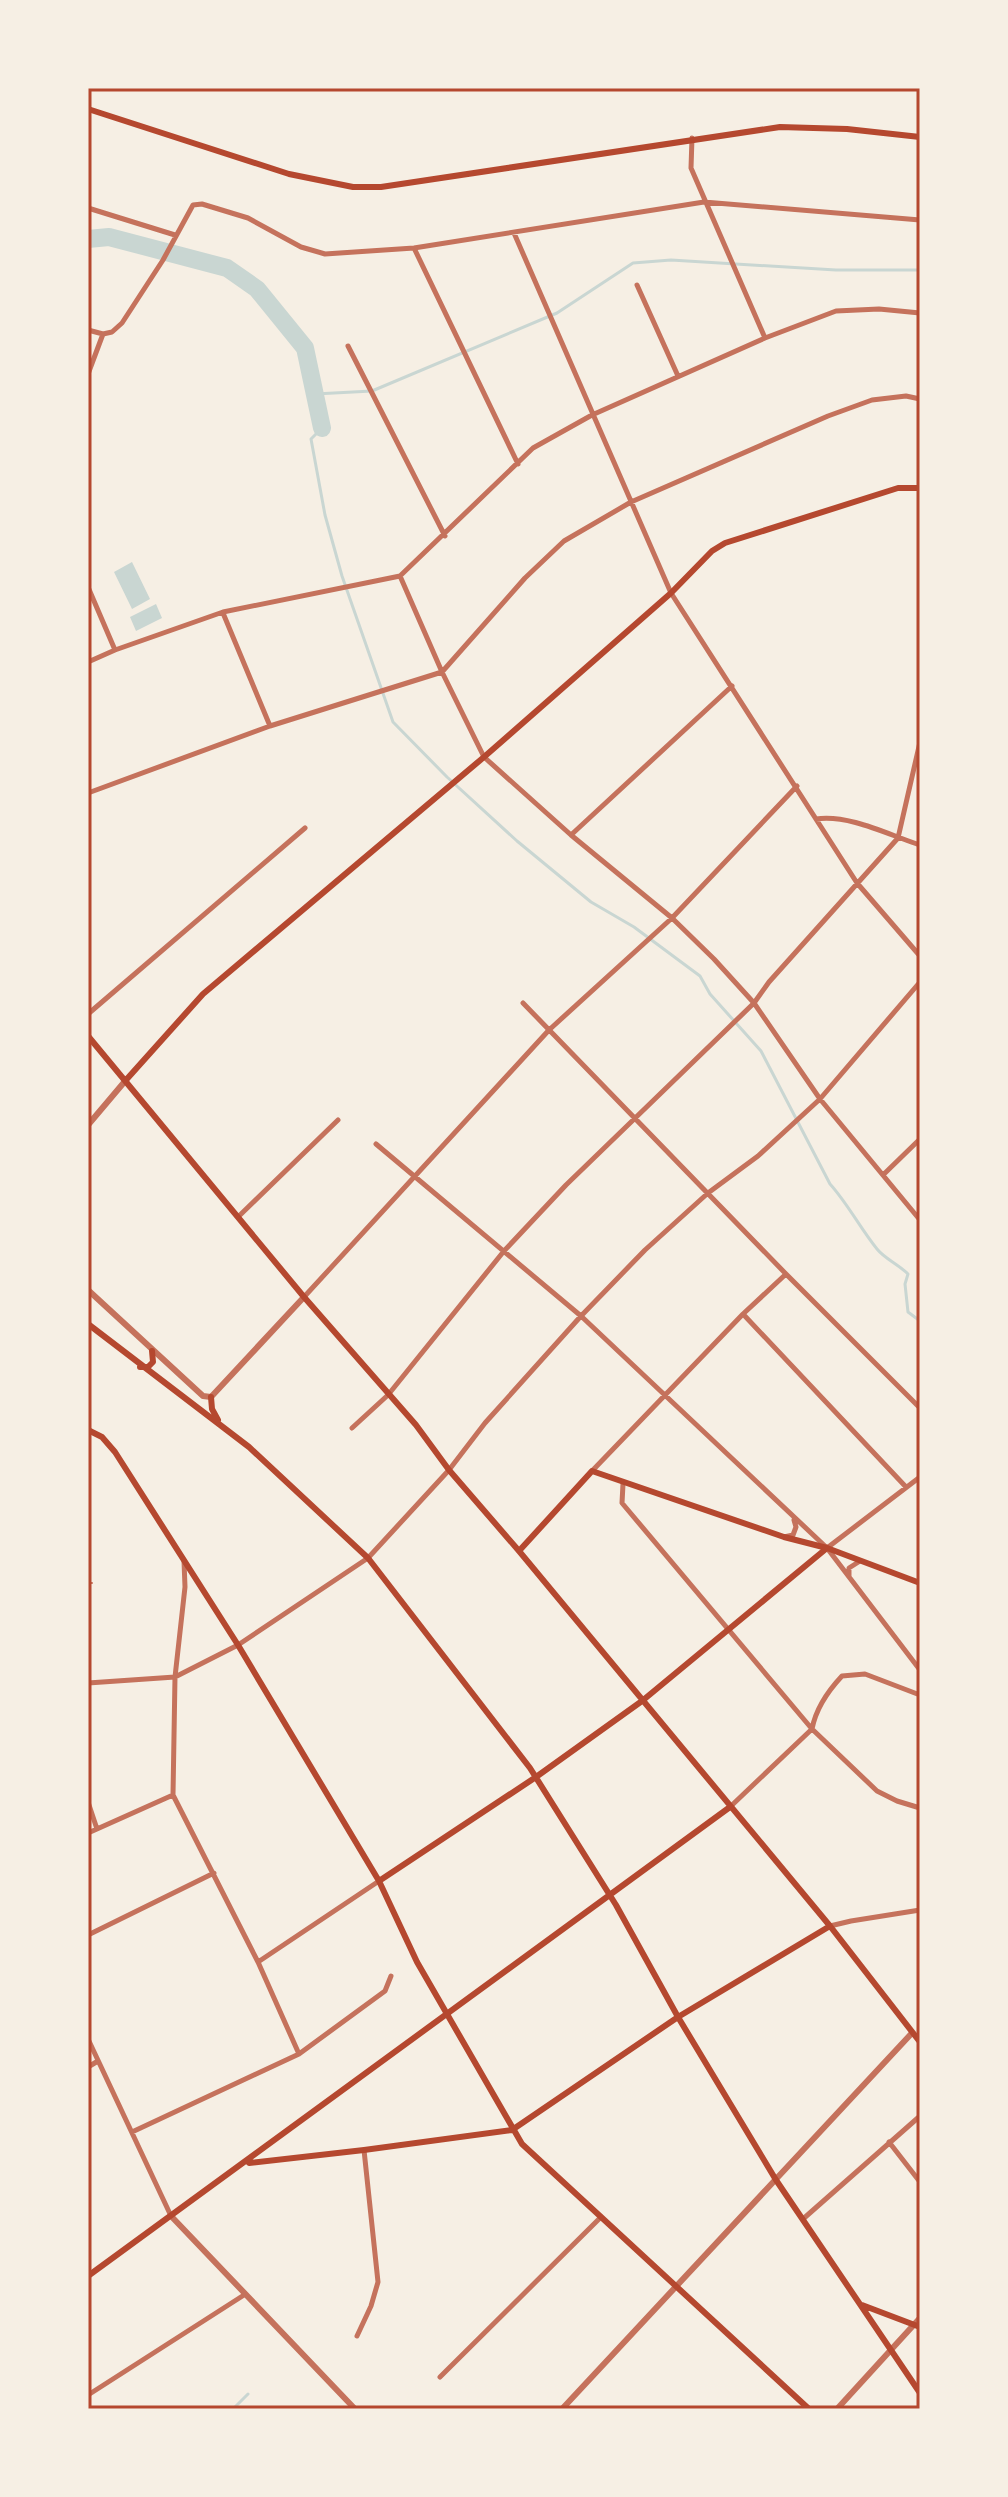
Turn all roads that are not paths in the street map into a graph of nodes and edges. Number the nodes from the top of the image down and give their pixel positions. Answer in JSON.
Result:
{"nodes":[{"id":1,"x":88,"y":109,"type":"edge"},
{"id":2,"x":920,"y":137,"type":"edge"},
{"id":3,"x":692,"y":138,"type":"junction"},
{"id":4,"x":704,"y":202,"type":"junction"},
{"id":5,"x":88,"y":208,"type":"edge"},
{"id":6,"x":920,"y":220,"type":"edge"},
{"id":7,"x":514,"y":233,"type":"junction"},
{"id":8,"x":175,"y":235,"type":"junction"},
{"id":9,"x":414,"y":248,"type":"junction"},
{"id":10,"x":637,"y":285,"type":"dead end"},
{"id":11,"x":920,"y":313,"type":"edge"},
{"id":12,"x":88,"y":330,"type":"edge"},
{"id":13,"x":103,"y":334,"type":"junction"},
{"id":14,"x":765,"y":338,"type":"junction"},
{"id":15,"x":348,"y":346,"type":"dead end"},
{"id":16,"x":88,"y":374,"type":"edge"},
{"id":17,"x":678,"y":376,"type":"junction"},
{"id":18,"x":920,"y":399,"type":"edge"},
{"id":19,"x":592,"y":415,"type":"junction"},
{"id":20,"x":518,"y":464,"type":"junction"},
{"id":21,"x":920,"y":488,"type":"edge"},
{"id":22,"x":631,"y":502,"type":"junction"},
{"id":23,"x":445,"y":536,"type":"junction"},
{"id":24,"x":400,"y":576,"type":"junction"},
{"id":25,"x":88,"y":587,"type":"edge"},
{"id":26,"x":671,"y":593,"type":"junction"},
{"id":27,"x":223,"y":612,"type":"junction"},
{"id":28,"x":115,"y":650,"type":"junction"},
{"id":29,"x":88,"y":662,"type":"edge"},
{"id":30,"x":442,"y":672,"type":"junction"},
{"id":31,"x":732,"y":686,"type":"junction"},
{"id":32,"x":270,"y":726,"type":"junction"},
{"id":33,"x":920,"y":742,"type":"edge"},
{"id":34,"x":484,"y":757,"type":"junction"},
{"id":35,"x":797,"y":786,"type":"junction"},
{"id":36,"x":88,"y":793,"type":"edge"},
{"id":37,"x":816,"y":819,"type":"junction"},
{"id":38,"x":305,"y":828,"type":"dead end"},
{"id":39,"x":571,"y":835,"type":"junction"},
{"id":40,"x":898,"y":838,"type":"junction"},
{"id":41,"x":920,"y":845,"type":"edge"},
{"id":42,"x":857,"y":883,"type":"junction"},
{"id":43,"x":672,"y":918,"type":"junction"},
{"id":44,"x":920,"y":956,"type":"edge"},
{"id":45,"x":920,"y":982,"type":"edge"},
{"id":46,"x":523,"y":1003,"type":"dead end"},
{"id":47,"x":754,"y":1003,"type":"junction"},
{"id":48,"x":88,"y":1014,"type":"edge"},
{"id":49,"x":549,"y":1030,"type":"junction"},
{"id":50,"x":88,"y":1036,"type":"edge"},
{"id":51,"x":126,"y":1080,"type":"junction"},
{"id":52,"x":820,"y":1099,"type":"junction"},
{"id":53,"x":635,"y":1119,"type":"junction"},
{"id":54,"x":338,"y":1120,"type":"dead end"},
{"id":55,"x":88,"y":1125,"type":"edge"},
{"id":56,"x":920,"y":1139,"type":"edge"},
{"id":57,"x":376,"y":1144,"type":"dead end"},
{"id":58,"x":884,"y":1174,"type":"junction"},
{"id":59,"x":417,"y":1176,"type":"junction"},
{"id":60,"x":708,"y":1193,"type":"junction"},
{"id":61,"x":239,"y":1216,"type":"junction"},
{"id":62,"x":920,"y":1220,"type":"edge"},
{"id":63,"x":504,"y":1251,"type":"junction"},
{"id":64,"x":786,"y":1274,"type":"junction"},
{"id":65,"x":88,"y":1290,"type":"edge"},
{"id":66,"x":304,"y":1297,"type":"junction"},
{"id":67,"x":743,"y":1314,"type":"junction"},
{"id":68,"x":581,"y":1316,"type":"junction"},
{"id":69,"x":88,"y":1324,"type":"edge"},
{"id":70,"x":152,"y":1351,"type":"junction"},
{"id":71,"x":140,"y":1367,"type":"junction"},
{"id":72,"x":388,"y":1395,"type":"junction"},
{"id":73,"x":666,"y":1396,"type":"junction"},
{"id":74,"x":211,"y":1397,"type":"junction"},
{"id":75,"x":920,"y":1408,"type":"edge"},
{"id":76,"x":220,"y":1422,"type":"junction"},
{"id":77,"x":352,"y":1428,"type":"dead end"},
{"id":78,"x":88,"y":1430,"type":"edge"},
{"id":79,"x":449,"y":1470,"type":"junction"},
{"id":80,"x":592,"y":1471,"type":"junction"},
{"id":81,"x":920,"y":1477,"type":"edge"},
{"id":82,"x":623,"y":1484,"type":"junction"},
{"id":83,"x":906,"y":1487,"type":"junction"},
{"id":84,"x":794,"y":1519,"type":"junction"},
{"id":85,"x":784,"y":1537,"type":"junction"},
{"id":86,"x":827,"y":1548,"type":"junction"},
{"id":87,"x":519,"y":1551,"type":"junction"},
{"id":88,"x":183,"y":1558,"type":"junction"},
{"id":89,"x":368,"y":1558,"type":"junction"},
{"id":90,"x":860,"y":1561,"type":"junction"},
{"id":91,"x":849,"y":1577,"type":"junction"},
{"id":92,"x":199,"y":1582,"type":"junction"},
{"id":93,"x":920,"y":1583,"type":"edge"},
{"id":94,"x":185,"y":1587,"type":"junction"},
{"id":95,"x":728,"y":1629,"type":"junction"},
{"id":96,"x":238,"y":1645,"type":"junction"},
{"id":97,"x":920,"y":1670,"type":"edge"},
{"id":98,"x":175,"y":1677,"type":"junction"},
{"id":99,"x":88,"y":1683,"type":"edge"},
{"id":100,"x":920,"y":1695,"type":"edge"},
{"id":101,"x":642,"y":1701,"type":"junction"},
{"id":102,"x":812,"y":1729,"type":"junction"},
{"id":103,"x":536,"y":1777,"type":"junction"},
{"id":104,"x":173,"y":1795,"type":"junction"},
{"id":105,"x":88,"y":1802,"type":"edge"},
{"id":106,"x":730,"y":1807,"type":"junction"},
{"id":107,"x":920,"y":1808,"type":"edge"},
{"id":108,"x":97,"y":1829,"type":"junction"},
{"id":109,"x":88,"y":1833,"type":"edge"},
{"id":110,"x":214,"y":1873,"type":"junction"},
{"id":111,"x":379,"y":1881,"type":"junction"},
{"id":112,"x":609,"y":1894,"type":"junction"},
{"id":113,"x":920,"y":1910,"type":"edge"},
{"id":114,"x":830,"y":1926,"type":"junction"},
{"id":115,"x":88,"y":1935,"type":"edge"},
{"id":116,"x":258,"y":1962,"type":"junction"},
{"id":117,"x":391,"y":1976,"type":"dead end"},
{"id":118,"x":446,"y":2014,"type":"junction"},
{"id":119,"x":678,"y":2017,"type":"junction"},
{"id":120,"x":920,"y":2030,"type":"edge"},
{"id":121,"x":912,"y":2033,"type":"junction"},
{"id":122,"x":88,"y":2039,"type":"edge"},
{"id":123,"x":920,"y":2042,"type":"edge"},
{"id":124,"x":299,"y":2054,"type":"junction"},
{"id":125,"x":98,"y":2061,"type":"junction"},
{"id":126,"x":88,"y":2067,"type":"edge"},
{"id":127,"x":920,"y":2116,"type":"edge"},
{"id":128,"x":512,"y":2130,"type":"junction"},
{"id":129,"x":132,"y":2132,"type":"junction"},
{"id":130,"x":889,"y":2142,"type":"junction"},
{"id":131,"x":364,"y":2150,"type":"junction"},
{"id":132,"x":259,"y":2153,"type":"junction"},
{"id":133,"x":265,"y":2161,"type":"junction"},
{"id":134,"x":246,"y":2163,"type":"junction"},
{"id":135,"x":776,"y":2180,"type":"junction"},
{"id":136,"x":920,"y":2182,"type":"edge"},
{"id":137,"x":171,"y":2216,"type":"junction"},
{"id":138,"x":601,"y":2217,"type":"junction"},
{"id":139,"x":803,"y":2219,"type":"junction"},
{"id":140,"x":88,"y":2276,"type":"edge"},
{"id":141,"x":676,"y":2288,"type":"junction"},
{"id":142,"x":244,"y":2295,"type":"junction"},
{"id":143,"x":862,"y":2305,"type":"junction"},
{"id":144,"x":920,"y":2318,"type":"edge"},
{"id":145,"x":917,"y":2326,"type":"edge"},
{"id":146,"x":357,"y":2336,"type":"dead end"},
{"id":147,"x":890,"y":2351,"type":"junction"},
{"id":148,"x":440,"y":2377,"type":"dead end"},
{"id":149,"x":920,"y":2393,"type":"edge"},
{"id":150,"x":88,"y":2395,"type":"edge"},
{"id":151,"x":355,"y":2409,"type":"edge"},
{"id":152,"x":562,"y":2409,"type":"edge"},
{"id":153,"x":809,"y":2409,"type":"edge"},
{"id":154,"x":837,"y":2409,"type":"edge"}],
"edges":[{"from":1,"to":3,"type":"main road"},
{"from":2,"to":3,"type":"main road"},
{"from":3,"to":4,"type":"street"},
{"from":4,"to":6,"type":"street"},
{"from":4,"to":7,"type":"street"},
{"from":4,"to":14,"type":"street"},
{"from":5,"to":8,"type":"street"},
{"from":7,"to":9,"type":"street"},
{"from":7,"to":19,"type":"street"},
{"from":8,"to":9,"type":"street"},
{"from":8,"to":13,"type":"street"},
{"from":9,"to":20,"type":"street"},
{"from":10,"to":17,"type":"street"},
{"from":11,"to":14,"type":"street"},
{"from":12,"to":13,"type":"street"},
{"from":13,"to":16,"type":"street"},
{"from":14,"to":17,"type":"street"},
{"from":15,"to":23,"type":"street"},
{"from":17,"to":19,"type":"street"},
{"from":18,"to":22,"type":"street"},
{"from":19,"to":20,"type":"street"},
{"from":19,"to":22,"type":"street"},
{"from":20,"to":23,"type":"street"},
{"from":21,"to":26,"type":"main road"},
{"from":22,"to":26,"type":"street"},
{"from":22,"to":30,"type":"street"},
{"from":23,"to":24,"type":"street"},
{"from":24,"to":27,"type":"street"},
{"from":24,"to":30,"type":"street"},
{"from":25,"to":28,"type":"street"},
{"from":26,"to":31,"type":"street"},
{"from":26,"to":34,"type":"main road"},
{"from":27,"to":28,"type":"street"},
{"from":27,"to":32,"type":"street"},
{"from":28,"to":29,"type":"street"},
{"from":30,"to":32,"type":"street"},
{"from":30,"to":34,"type":"street"},
{"from":31,"to":35,"type":"street"},
{"from":31,"to":39,"type":"street"},
{"from":32,"to":36,"type":"street"},
{"from":33,"to":40,"type":"street"},
{"from":34,"to":39,"type":"street"},
{"from":34,"to":51,"type":"main road"},
{"from":35,"to":37,"type":"street"},
{"from":35,"to":43,"type":"street"},
{"from":37,"to":40,"type":"street"},
{"from":37,"to":42,"type":"street"},
{"from":38,"to":48,"type":"street"},
{"from":39,"to":43,"type":"street"},
{"from":40,"to":41,"type":"street"},
{"from":40,"to":42,"type":"street"},
{"from":42,"to":44,"type":"street"},
{"from":42,"to":47,"type":"street"},
{"from":43,"to":47,"type":"street"},
{"from":43,"to":49,"type":"street"},
{"from":45,"to":52,"type":"street"},
{"from":46,"to":49,"type":"street"},
{"from":47,"to":52,"type":"street"},
{"from":47,"to":53,"type":"street"},
{"from":49,"to":53,"type":"street"},
{"from":49,"to":59,"type":"street"},
{"from":50,"to":51,"type":"main road"},
{"from":51,"to":55,"type":"street"},
{"from":51,"to":61,"type":"main road"},
{"from":52,"to":58,"type":"street"},
{"from":52,"to":60,"type":"street"},
{"from":53,"to":60,"type":"street"},
{"from":53,"to":63,"type":"street"},
{"from":54,"to":61,"type":"street"},
{"from":56,"to":58,"type":"street"},
{"from":57,"to":59,"type":"street"},
{"from":58,"to":62,"type":"street"},
{"from":59,"to":63,"type":"street"},
{"from":59,"to":66,"type":"street"},
{"from":60,"to":64,"type":"street"},
{"from":60,"to":68,"type":"street"},
{"from":61,"to":66,"type":"main road"},
{"from":63,"to":68,"type":"street"},
{"from":63,"to":72,"type":"street"},
{"from":64,"to":67,"type":"street"},
{"from":64,"to":75,"type":"street"},
{"from":65,"to":70,"type":"street"},
{"from":66,"to":72,"type":"main road"},
{"from":66,"to":74,"type":"street"},
{"from":67,"to":73,"type":"street"},
{"from":67,"to":83,"type":"street"},
{"from":68,"to":73,"type":"street"},
{"from":68,"to":79,"type":"street"},
{"from":69,"to":71,"type":"main road"},
{"from":70,"to":71,"type":"main road"},
{"from":70,"to":74,"type":"street"},
{"from":71,"to":76,"type":"main road"},
{"from":72,"to":77,"type":"street"},
{"from":72,"to":79,"type":"main road"},
{"from":73,"to":80,"type":"street"},
{"from":73,"to":84,"type":"street"},
{"from":74,"to":76,"type":"main road"},
{"from":76,"to":89,"type":"main road"},
{"from":78,"to":88,"type":"main road"},
{"from":79,"to":87,"type":"main road"},
{"from":79,"to":89,"type":"street"},
{"from":80,"to":82,"type":"main road"},
{"from":80,"to":87,"type":"main road"},
{"from":81,"to":83,"type":"street"},
{"from":82,"to":85,"type":"main road"},
{"from":82,"to":95,"type":"street"},
{"from":83,"to":86,"type":"street"},
{"from":84,"to":85,"type":"street"},
{"from":84,"to":86,"type":"street"},
{"from":85,"to":86,"type":"main road"},
{"from":86,"to":90,"type":"main road"},
{"from":86,"to":91,"type":"street"},
{"from":86,"to":95,"type":"main road"},
{"from":87,"to":101,"type":"main road"},
{"from":88,"to":92,"type":"main road"},
{"from":88,"to":94,"type":"street"},
{"from":89,"to":96,"type":"street"},
{"from":89,"to":103,"type":"main road"},
{"from":90,"to":91,"type":"street"},
{"from":90,"to":93,"type":"main road"},
{"from":91,"to":97,"type":"street"},
{"from":92,"to":94,"type":"street"},
{"from":92,"to":96,"type":"main road"},
{"from":94,"to":98,"type":"street"},
{"from":95,"to":101,"type":"main road"},
{"from":95,"to":102,"type":"street"},
{"from":96,"to":98,"type":"street"},
{"from":96,"to":111,"type":"main road"},
{"from":98,"to":99,"type":"street"},
{"from":98,"to":104,"type":"street"},
{"from":100,"to":102,"type":"street"},
{"from":101,"to":103,"type":"main road"},
{"from":101,"to":106,"type":"main road"},
{"from":102,"to":106,"type":"street"},
{"from":102,"to":107,"type":"street"},
{"from":103,"to":111,"type":"main road"},
{"from":103,"to":112,"type":"main road"},
{"from":104,"to":108,"type":"street"},
{"from":104,"to":110,"type":"street"},
{"from":105,"to":108,"type":"street"},
{"from":106,"to":112,"type":"main road"},
{"from":106,"to":114,"type":"main road"},
{"from":108,"to":109,"type":"street"},
{"from":110,"to":115,"type":"street"},
{"from":110,"to":116,"type":"street"},
{"from":111,"to":116,"type":"street"},
{"from":111,"to":118,"type":"main road"},
{"from":112,"to":118,"type":"main road"},
{"from":112,"to":119,"type":"main road"},
{"from":113,"to":114,"type":"street"},
{"from":114,"to":119,"type":"main road"},
{"from":114,"to":121,"type":"main road"},
{"from":116,"to":124,"type":"street"},
{"from":117,"to":124,"type":"street"},
{"from":118,"to":128,"type":"main road"},
{"from":118,"to":132,"type":"main road"},
{"from":119,"to":128,"type":"main road"},
{"from":119,"to":135,"type":"main road"},
{"from":120,"to":121,"type":"street"},
{"from":121,"to":123,"type":"main road"},
{"from":121,"to":135,"type":"street"},
{"from":122,"to":125,"type":"street"},
{"from":124,"to":129,"type":"street"},
{"from":125,"to":126,"type":"street"},
{"from":125,"to":129,"type":"street"},
{"from":127,"to":130,"type":"street"},
{"from":128,"to":131,"type":"main road"},
{"from":128,"to":138,"type":"main road"},
{"from":129,"to":137,"type":"street"},
{"from":130,"to":136,"type":"street"},
{"from":130,"to":139,"type":"street"},
{"from":131,"to":133,"type":"main road"},
{"from":131,"to":146,"type":"street"},
{"from":132,"to":133,"type":"main road"},
{"from":132,"to":134,"type":"main road"},
{"from":133,"to":134,"type":"main road"},
{"from":134,"to":137,"type":"main road"},
{"from":135,"to":139,"type":"main road"},
{"from":135,"to":141,"type":"street"},
{"from":137,"to":140,"type":"main road"},
{"from":137,"to":142,"type":"street"},
{"from":138,"to":141,"type":"main road"},
{"from":138,"to":148,"type":"street"},
{"from":139,"to":143,"type":"main road"},
{"from":141,"to":152,"type":"street"},
{"from":141,"to":153,"type":"main road"},
{"from":142,"to":150,"type":"street"},
{"from":142,"to":151,"type":"street"},
{"from":143,"to":145,"type":"main road"},
{"from":143,"to":147,"type":"main road"},
{"from":144,"to":145,"type":"street"},
{"from":145,"to":147,"type":"street"},
{"from":147,"to":149,"type":"main road"},
{"from":147,"to":154,"type":"street"}]}
